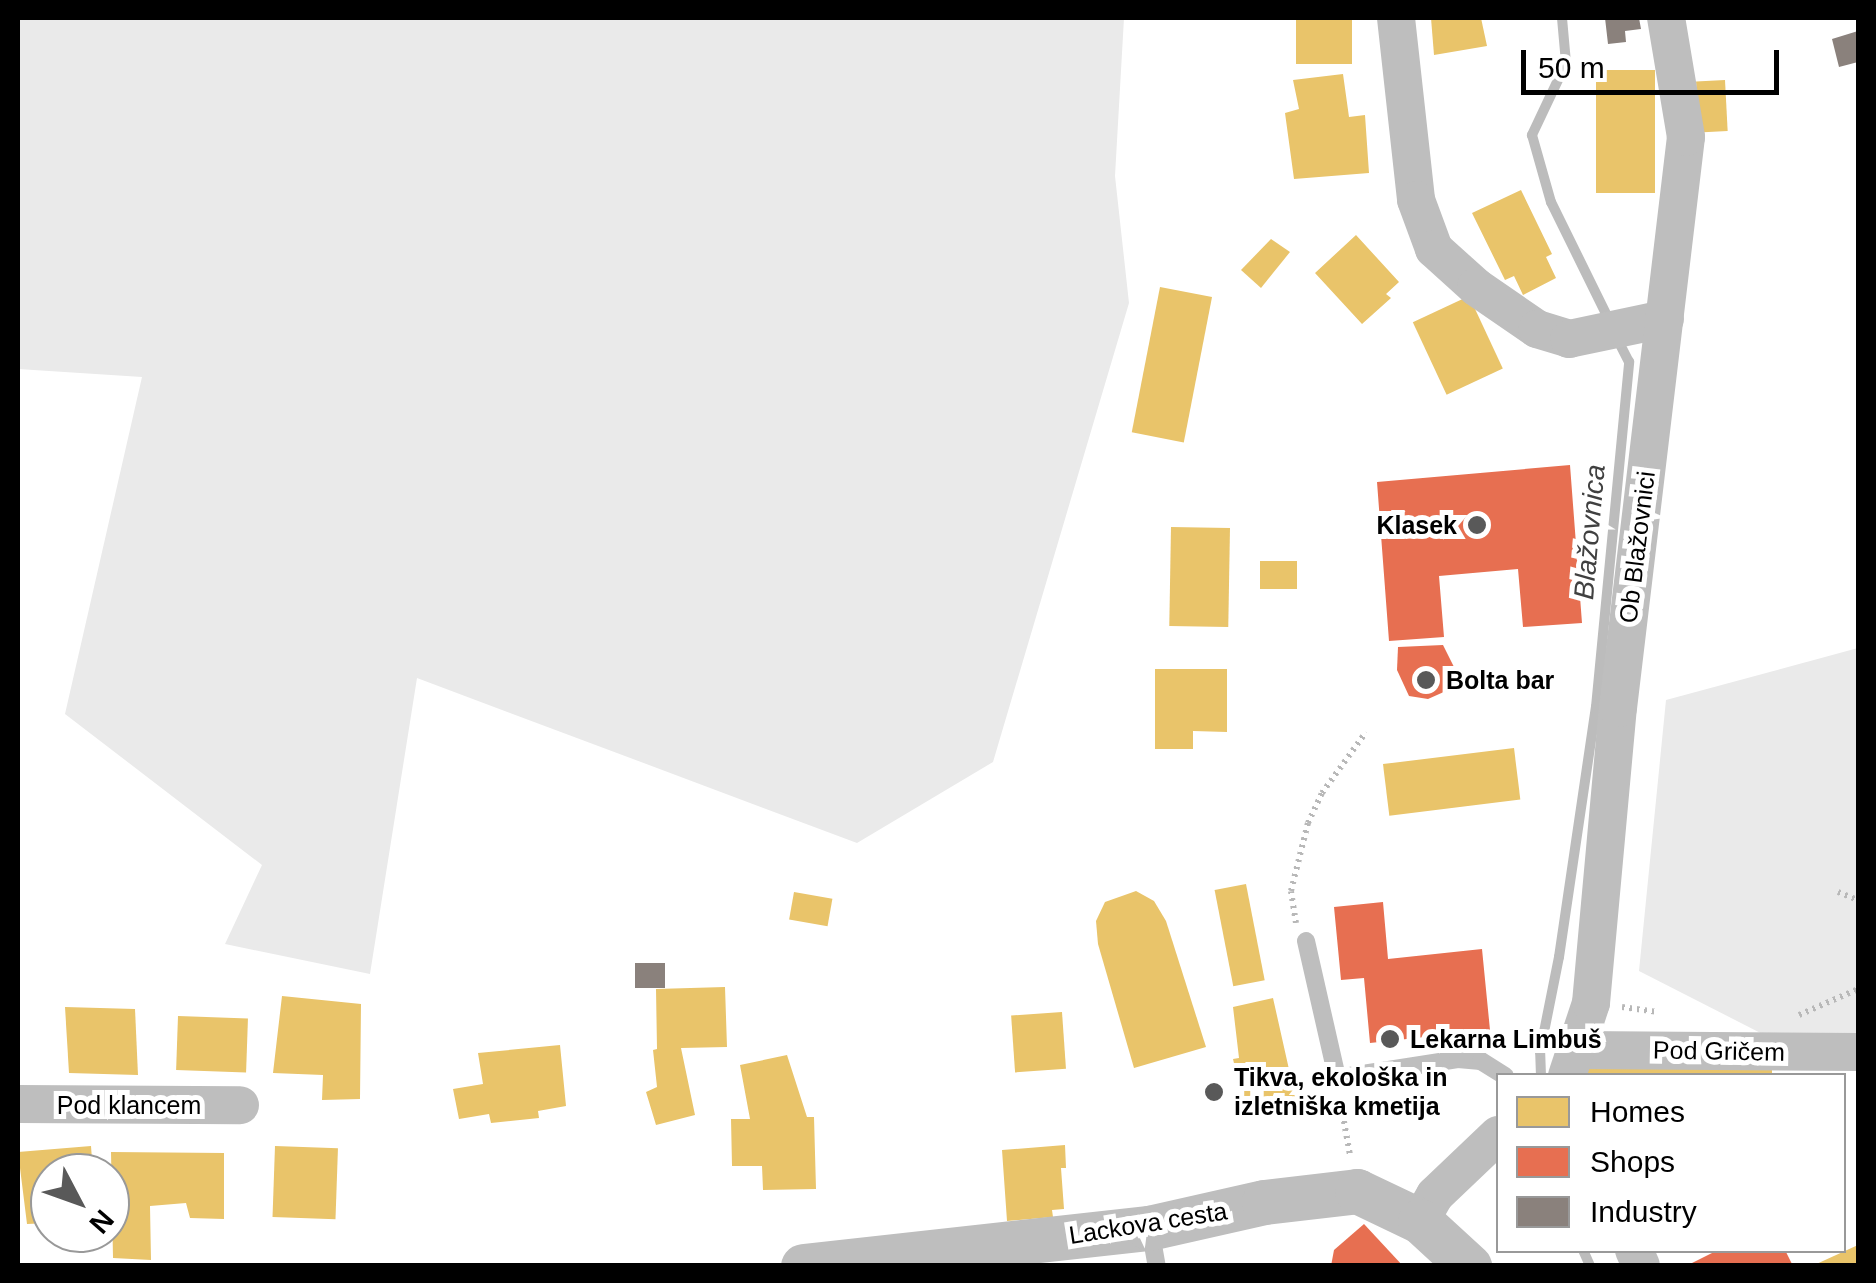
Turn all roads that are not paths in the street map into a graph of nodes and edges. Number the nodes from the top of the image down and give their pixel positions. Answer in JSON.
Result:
{"nodes":[{"id":1,"x":1396,"y":18,"type":"edge"},
{"id":2,"x":1666,"y":18,"type":"edge"},
{"id":3,"x":1651,"y":321,"type":"junction"},
{"id":4,"x":1306,"y":941,"type":"road end"},
{"id":5,"x":1858,"y":1052,"type":"edge"},
{"id":6,"x":1573,"y":1062,"type":"edge"},
{"id":7,"x":1500,"y":1073,"type":"edge"},
{"id":8,"x":18,"y":1104,"type":"edge"},
{"id":9,"x":240,"y":1105,"type":"dead end"},
{"id":10,"x":1496,"y":1137,"type":"edge"},
{"id":11,"x":1420,"y":1221,"type":"junction"},
{"id":12,"x":1153,"y":1247,"type":"edge"},
{"id":13,"x":803,"y":1266,"type":"edge"},
{"id":14,"x":1469,"y":1266,"type":"edge"}],
"edges":[{"from":1,"to":3,"type":"street"},
{"from":2,"to":3,"type":"street","name":"Ob Blažovnici"},
{"from":3,"to":6,"type":"street","name":"Ob Blažovnici"},
{"from":4,"to":7,"type":"lane"},
{"from":5,"to":6,"type":"street","name":"Pod Gričem"},
{"from":8,"to":9,"type":"street","name":"Pod klancem"},
{"from":10,"to":11,"type":"street"},
{"from":11,"to":12,"type":"street","name":"Lackova cesta"},
{"from":11,"to":14,"type":"street","name":"Lackova cesta"},
{"from":12,"to":13,"type":"street","name":"Lackova cesta"}]}
